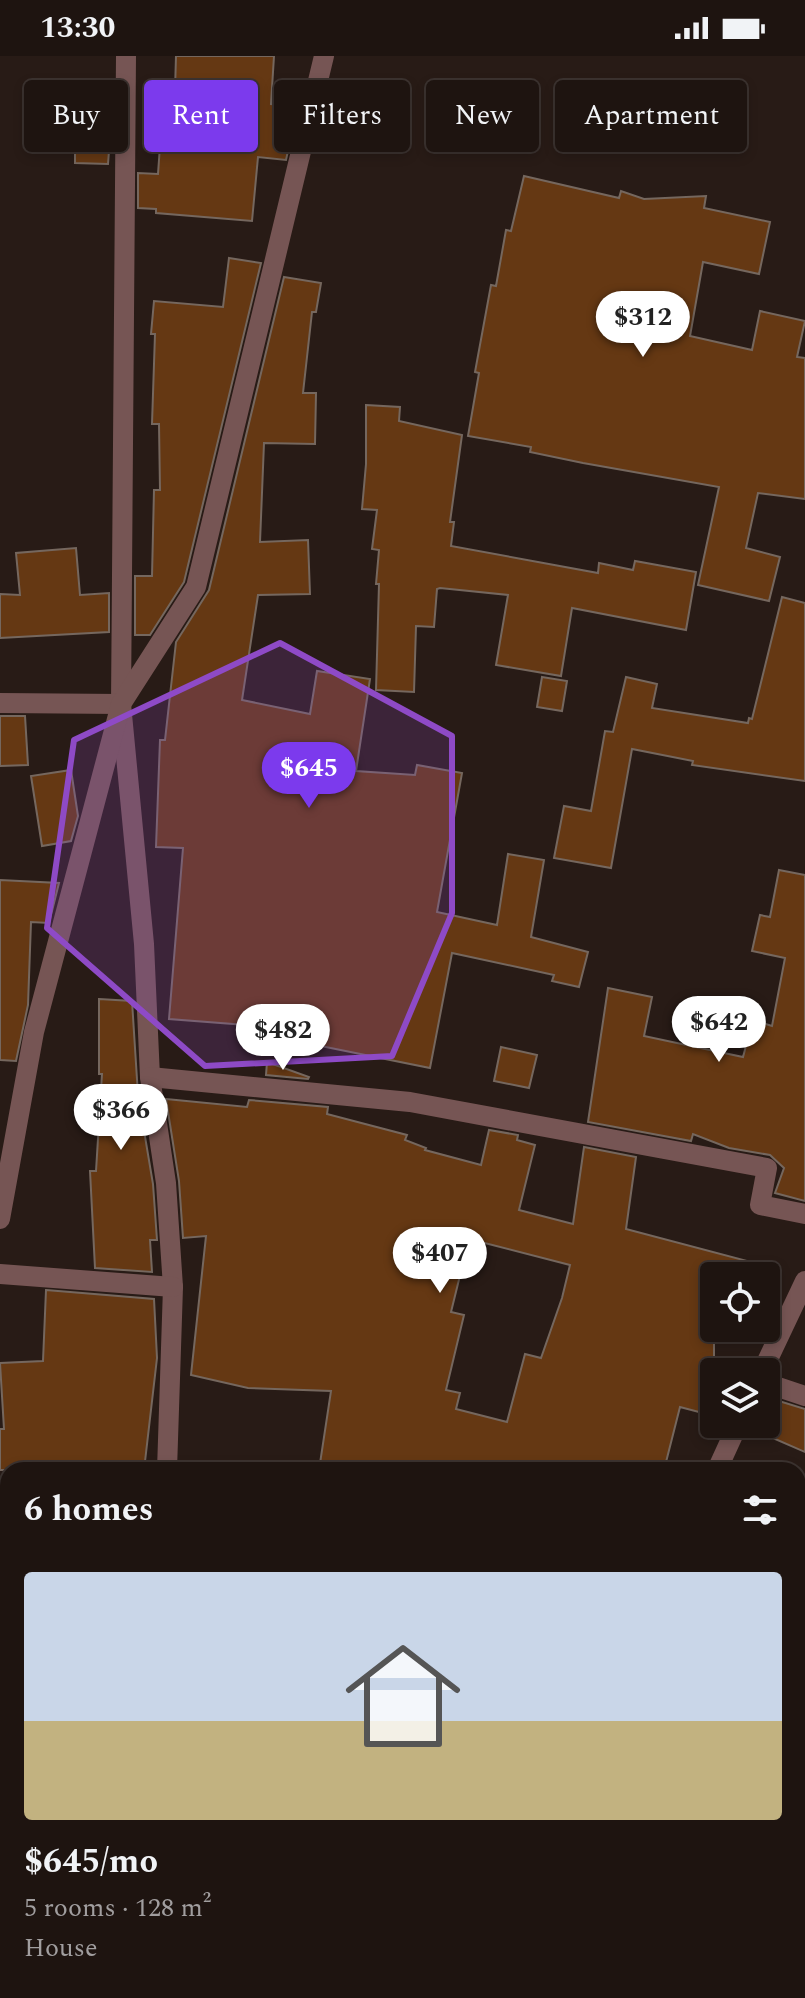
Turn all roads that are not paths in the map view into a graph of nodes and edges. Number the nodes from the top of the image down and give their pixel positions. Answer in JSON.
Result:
{"nodes":[{"id":1,"x":126,"y":56,"type":"edge"},
{"id":2,"x":324,"y":56,"type":"edge"},
{"id":3,"x":0,"y":703,"type":"edge"},
{"id":4,"x":121,"y":704,"type":"junction"},
{"id":5,"x":150,"y":1077,"type":"junction"},
{"id":6,"x":805,"y":1214,"type":"edge"},
{"id":7,"x":0,"y":1219,"type":"edge"},
{"id":8,"x":0,"y":1274,"type":"edge"},
{"id":9,"x":805,"y":1281,"type":"edge"},
{"id":10,"x":173,"y":1287,"type":"junction"},
{"id":11,"x":769,"y":1358,"type":"edge"},
{"id":12,"x":780,"y":1388,"type":"edge"},
{"id":13,"x":805,"y":1396,"type":"edge"},
{"id":14,"x":732,"y":1438,"type":"edge"},
{"id":15,"x":167,"y":1462,"type":"edge"},
{"id":16,"x":721,"y":1462,"type":"edge"}],
"edges":[{"from":1,"to":4,"type":"street"},
{"from":2,"to":4,"type":"street"},
{"from":3,"to":4,"type":"street"},
{"from":4,"to":5,"type":"street"},
{"from":4,"to":7,"type":"street"},
{"from":5,"to":6,"type":"street"},
{"from":5,"to":10,"type":"street"},
{"from":8,"to":10,"type":"street"},
{"from":9,"to":11,"type":"street"},
{"from":10,"to":15,"type":"street"},
{"from":12,"to":13,"type":"street"},
{"from":14,"to":16,"type":"street"}]}
